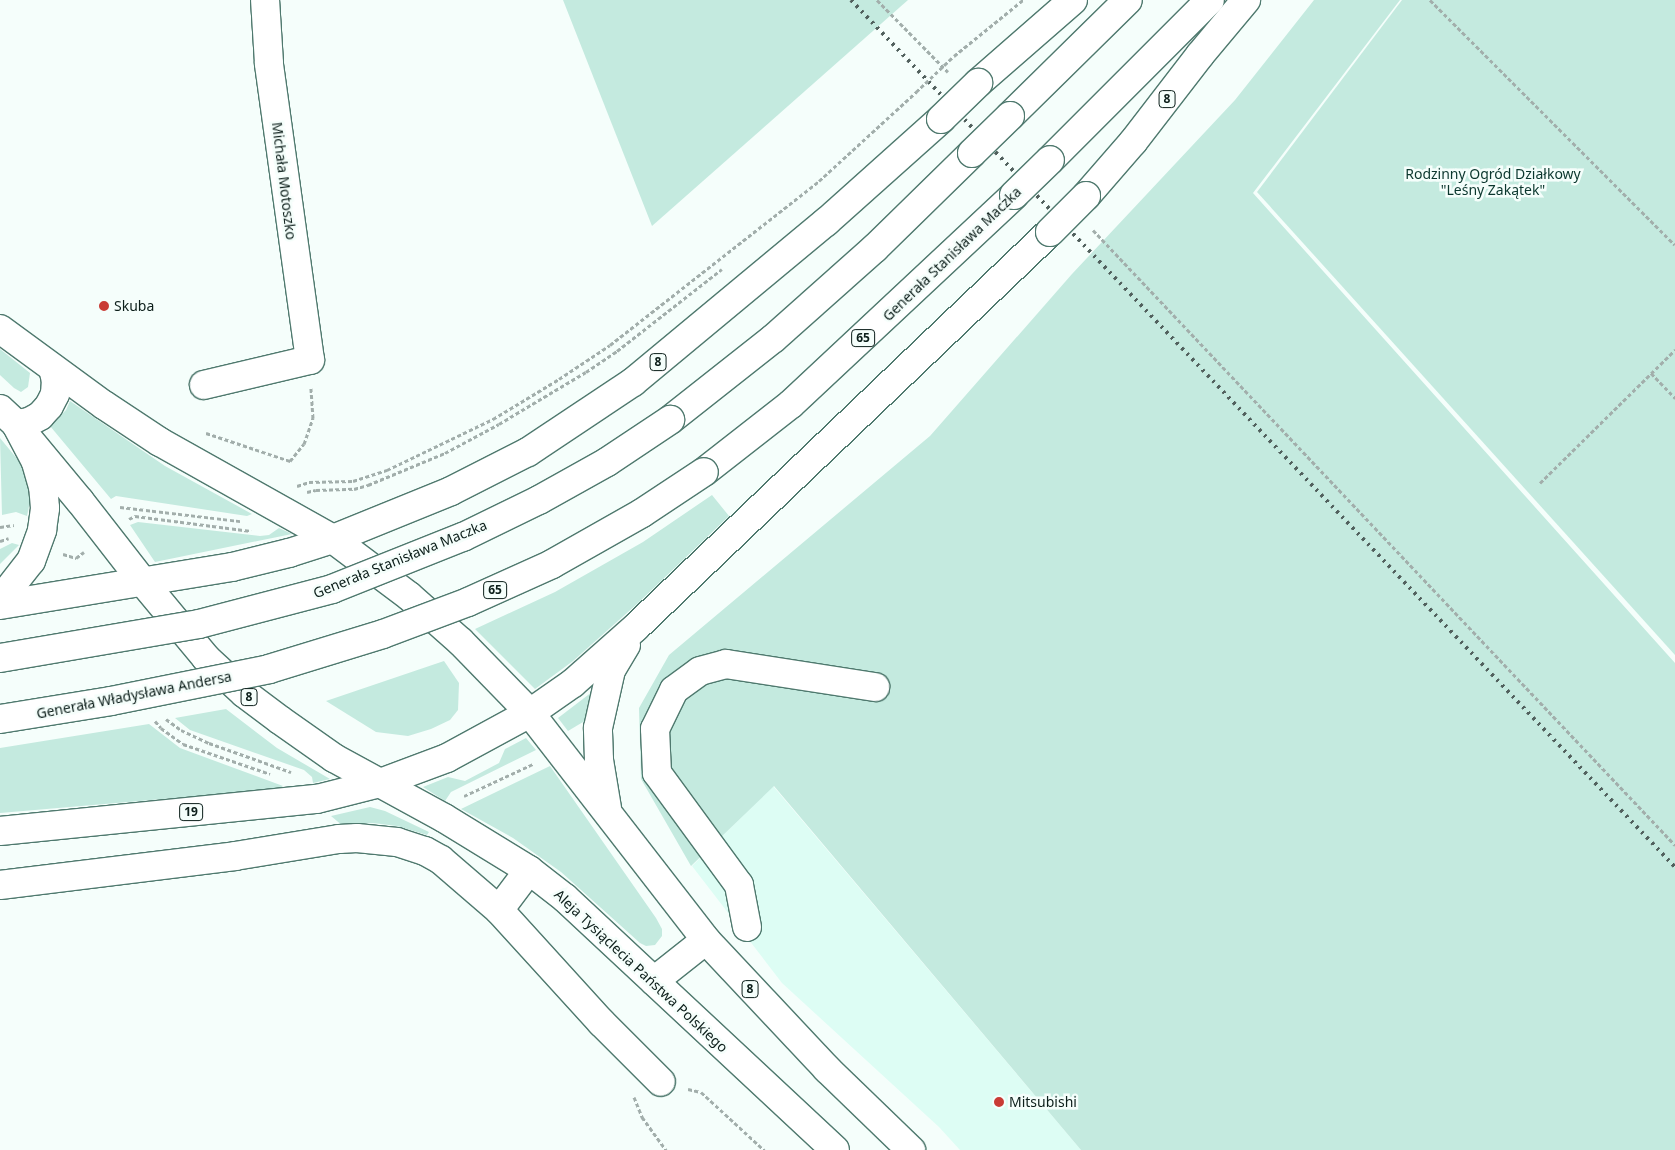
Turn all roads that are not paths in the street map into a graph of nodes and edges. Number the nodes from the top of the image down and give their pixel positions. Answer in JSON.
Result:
{"nodes":[{"id":1,"x":265,"y":0,"type":"edge"},
{"id":2,"x":1072,"y":0,"type":"edge"},
{"id":3,"x":1128,"y":0,"type":"edge"},
{"id":4,"x":1210,"y":0,"type":"edge"},
{"id":5,"x":1246,"y":0,"type":"edge"},
{"id":6,"x":0,"y":329,"type":"edge"},
{"id":7,"x":53,"y":368,"type":"junction"},
{"id":8,"x":204,"y":385,"type":"dead end"},
{"id":9,"x":8,"y":416,"type":"edge"},
{"id":10,"x":333,"y":539,"type":"junction"},
{"id":11,"x":143,"y":582,"type":"junction"},
{"id":12,"x":0,"y":595,"type":"edge"},
{"id":13,"x":0,"y":605,"type":"edge"},
{"id":14,"x":635,"y":628,"type":"junction"},
{"id":15,"x":0,"y":658,"type":"edge"},
{"id":16,"x":269,"y":669,"type":"joint"},
{"id":17,"x":875,"y":687,"type":"dead end"},
{"id":18,"x":530,"y":713,"type":"junction"},
{"id":19,"x":0,"y":719,"type":"edge"},
{"id":20,"x":380,"y":783,"type":"junction"},
{"id":21,"x":608,"y":812,"type":"junction"},
{"id":22,"x":0,"y":831,"type":"edge"},
{"id":23,"x":530,"y":870,"type":"junction"},
{"id":24,"x":0,"y":885,"type":"edge"},
{"id":25,"x":499,"y":910,"type":"junction"},
{"id":26,"x":747,"y":927,"type":"dead end"},
{"id":27,"x":706,"y":940,"type":"junction"},
{"id":28,"x":654,"y":981,"type":"junction"},
{"id":29,"x":661,"y":1082,"type":"road end"},
{"id":30,"x":835,"y":1150,"type":"edge"},
{"id":31,"x":911,"y":1150,"type":"edge"}],
"edges":[{"from":1,"to":8,"type":"main road","name":"Michała Motoszko"},
{"from":2,"to":10,"type":"main road","number":"8","bridge":true},
{"from":3,"to":15,"type":"main road","name":"Generała Stanisława Maczka","bridge":true},
{"from":4,"to":16,"type":"main road","name":"Generała Stanisława Maczka","number":"65","bridge":true},
{"from":5,"to":14,"type":"main road","number":"8","bridge":true},
{"from":6,"to":7,"type":"main road"},
{"from":7,"to":9,"type":"main road"},
{"from":7,"to":10,"type":"main road"},
{"from":9,"to":11,"type":"main road"},
{"from":9,"to":12,"type":"main road"},
{"from":10,"to":11,"type":"main road","number":"8"},
{"from":10,"to":18,"type":"main road"},
{"from":11,"to":13,"type":"main road"},
{"from":11,"to":20,"type":"main road","number":"8"},
{"from":14,"to":18,"type":"main road"},
{"from":14,"to":21,"type":"main road","number":"8"},
{"from":16,"to":19,"type":"main road","name":"Generała Władysława Andersa","number":"65","bridge":true},
{"from":17,"to":26,"type":"main road"},
{"from":18,"to":20,"type":"main road"},
{"from":18,"to":21,"type":"main road"},
{"from":20,"to":22,"type":"main road","number":"19"},
{"from":20,"to":23,"type":"main road","name":"Aleja Tysiąclecia Państwa Polskiego","number":"8"},
{"from":21,"to":27,"type":"main road","number":"8"},
{"from":23,"to":25,"type":"main road"},
{"from":23,"to":28,"type":"main road","name":"Aleja Tysiąclecia Państwa Polskiego","number":"8"},
{"from":24,"to":25,"type":"main road"},
{"from":25,"to":29,"type":"main road"},
{"from":27,"to":28,"type":"main road"},
{"from":27,"to":31,"type":"main road","number":"8"},
{"from":28,"to":30,"type":"main road","name":"Aleja Tysiąclecia Państwa Polskiego","number":"8"}]}
